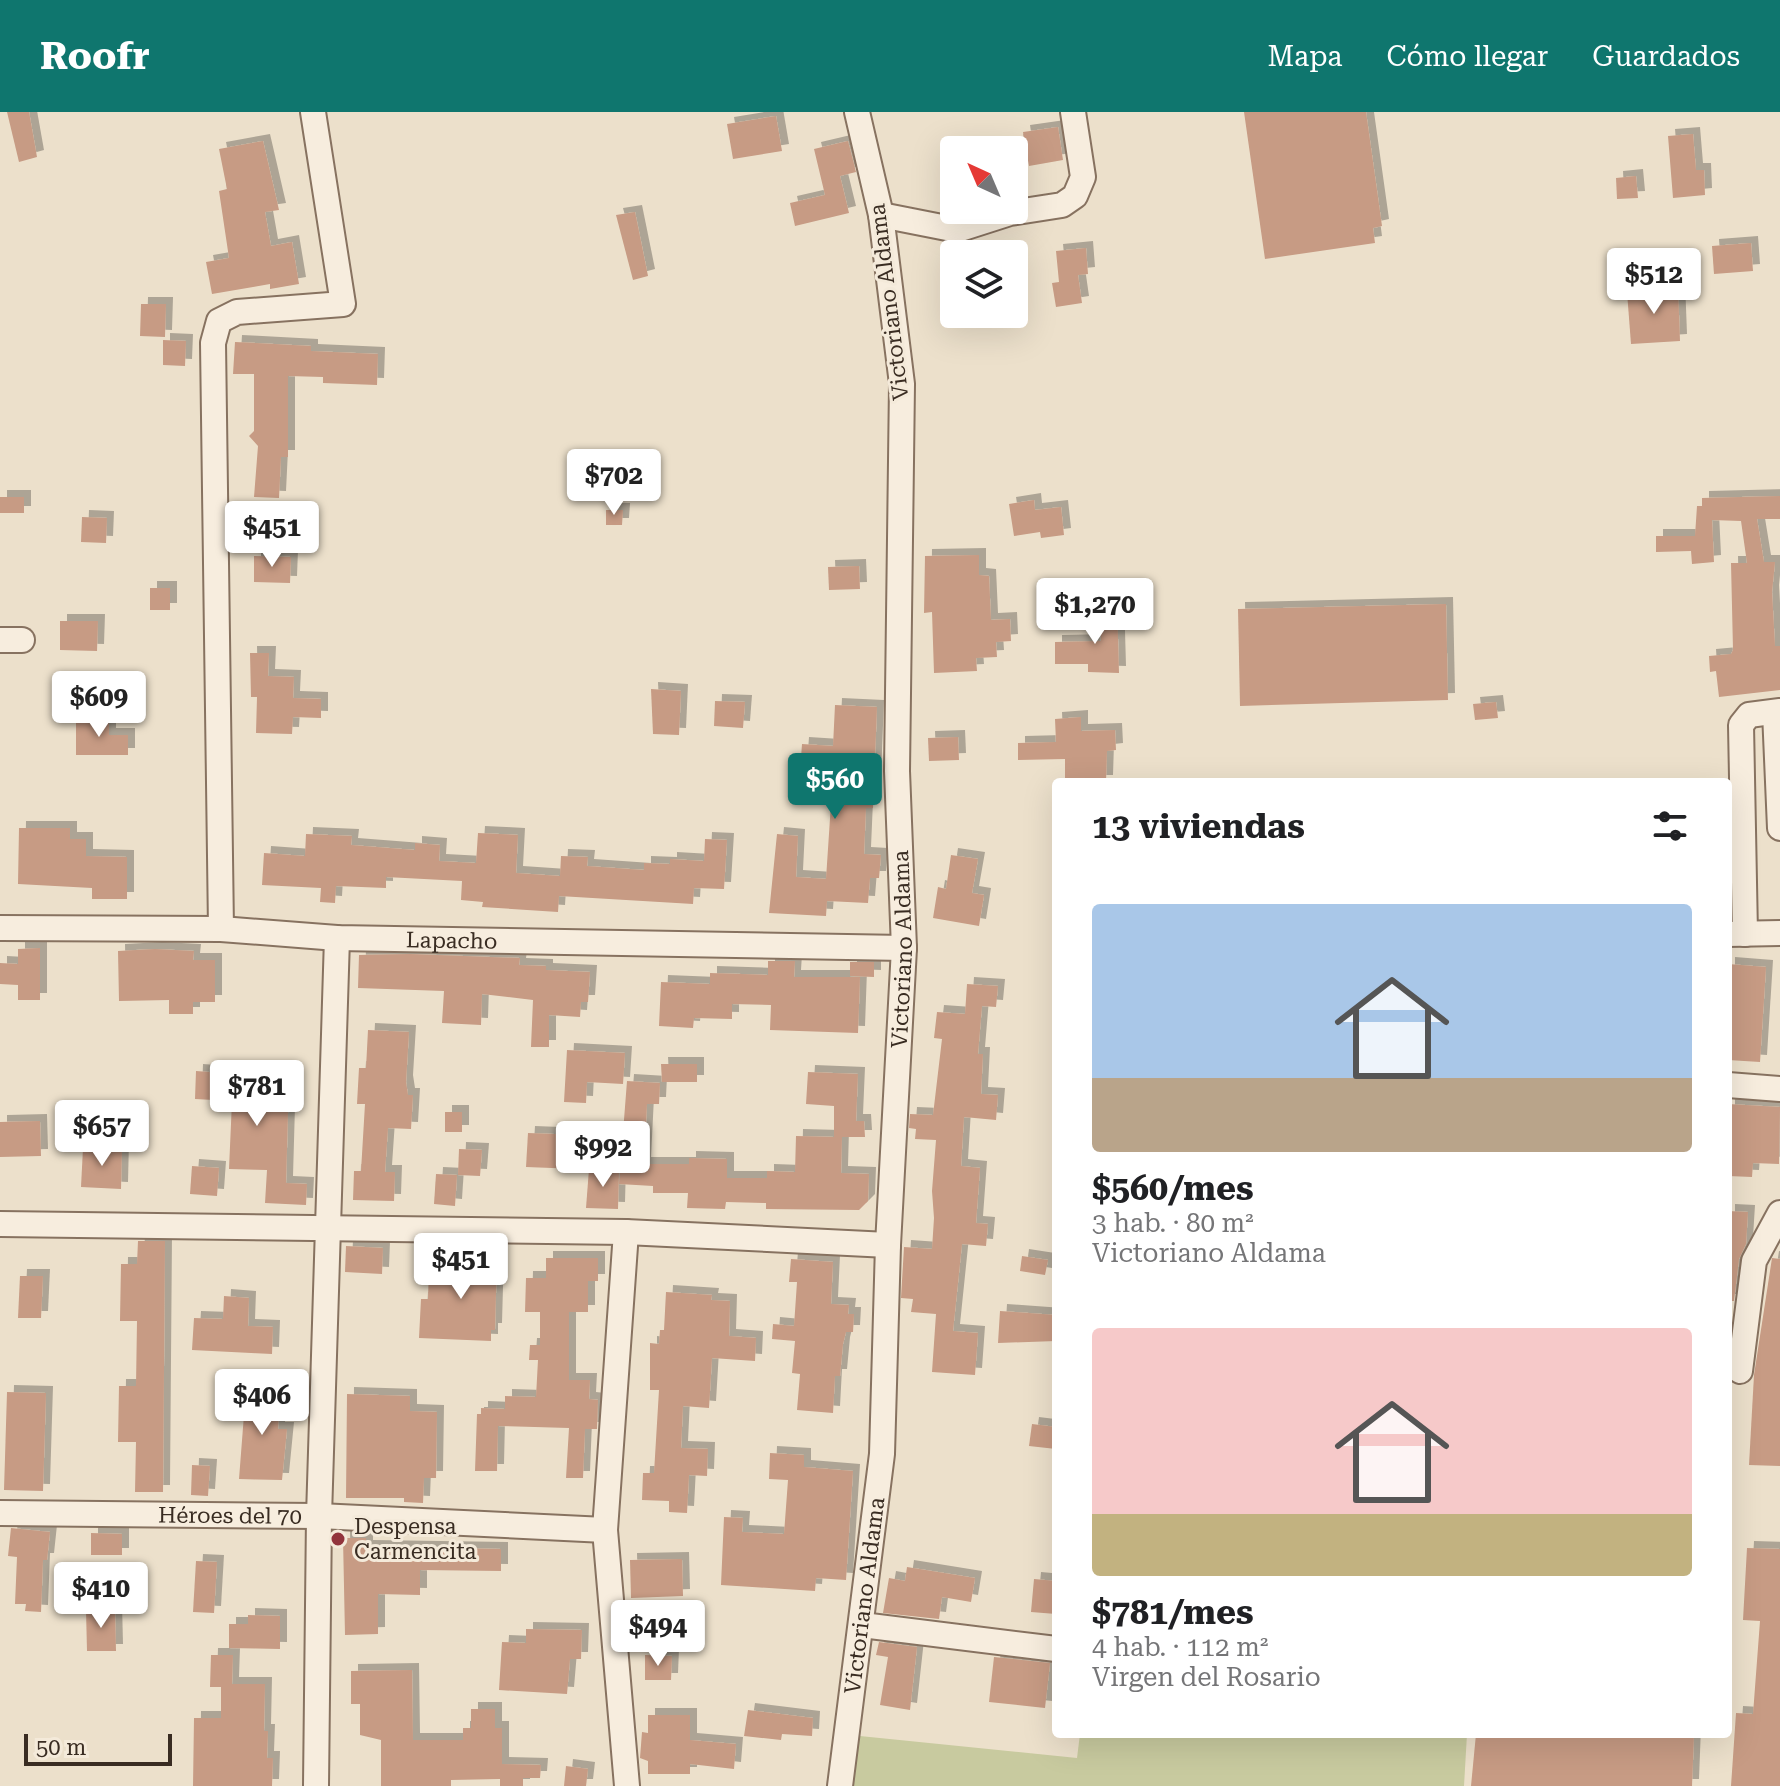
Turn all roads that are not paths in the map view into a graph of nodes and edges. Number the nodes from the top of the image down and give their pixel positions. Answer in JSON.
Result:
{"nodes":[{"id":1,"x":313,"y":112,"type":"edge"},
{"id":2,"x":857,"y":112,"type":"edge"},
{"id":3,"x":1073,"y":112,"type":"edge"},
{"id":4,"x":881,"y":215,"type":"junction"},
{"id":5,"x":1777,"y":711,"type":"edge"},
{"id":6,"x":1780,"y":828,"type":"edge"},
{"id":7,"x":0,"y":928,"type":"edge"},
{"id":8,"x":221,"y":929,"type":"junction"},
{"id":9,"x":1780,"y":933,"type":"edge"},
{"id":10,"x":1737,"y":934,"type":"edge"},
{"id":11,"x":337,"y":938,"type":"junction"},
{"id":12,"x":904,"y":948,"type":"junction"},
{"id":13,"x":1732,"y":1085,"type":"edge"},
{"id":14,"x":1780,"y":1089,"type":"edge"},
{"id":15,"x":1780,"y":1213,"type":"edge"},
{"id":16,"x":0,"y":1224,"type":"edge"},
{"id":17,"x":327,"y":1231,"type":"junction"},
{"id":18,"x":626,"y":1232,"type":"junction"},
{"id":19,"x":888,"y":1245,"type":"junction"},
{"id":20,"x":1740,"y":1371,"type":"dead end"},
{"id":21,"x":0,"y":1513,"type":"edge"},
{"id":22,"x":319,"y":1516,"type":"junction"},
{"id":23,"x":605,"y":1530,"type":"junction"},
{"id":24,"x":862,"y":1625,"type":"junction"},
{"id":25,"x":1052,"y":1649,"type":"edge"},
{"id":26,"x":316,"y":1786,"type":"edge"},
{"id":27,"x":627,"y":1786,"type":"edge"},
{"id":28,"x":840,"y":1786,"type":"edge"}],
"edges":[{"from":1,"to":8,"type":"street"},
{"from":2,"to":4,"type":"street","name":"Victoriano Aldama"},
{"from":3,"to":4,"type":"street"},
{"from":4,"to":12,"type":"street","name":"Victoriano Aldama"},
{"from":5,"to":6,"type":"street"},
{"from":5,"to":10,"type":"street"},
{"from":7,"to":8,"type":"street","name":"Lapacho"},
{"from":8,"to":11,"type":"street","name":"Lapacho"},
{"from":9,"to":10,"type":"street"},
{"from":11,"to":12,"type":"street","name":"Lapacho"},
{"from":11,"to":17,"type":"street"},
{"from":12,"to":19,"type":"street","name":"Victoriano Aldama"},
{"from":13,"to":14,"type":"street"},
{"from":15,"to":20,"type":"street"},
{"from":16,"to":17,"type":"street"},
{"from":17,"to":18,"type":"street"},
{"from":17,"to":22,"type":"street"},
{"from":18,"to":19,"type":"street"},
{"from":18,"to":23,"type":"street"},
{"from":19,"to":24,"type":"street","name":"Victoriano Aldama"},
{"from":21,"to":22,"type":"street","name":"Héroes del 70"},
{"from":22,"to":23,"type":"street","name":"Héroes del 70"},
{"from":22,"to":26,"type":"street"},
{"from":23,"to":27,"type":"street"},
{"from":24,"to":25,"type":"street"},
{"from":24,"to":28,"type":"street","name":"Victoriano Aldama"}]}
